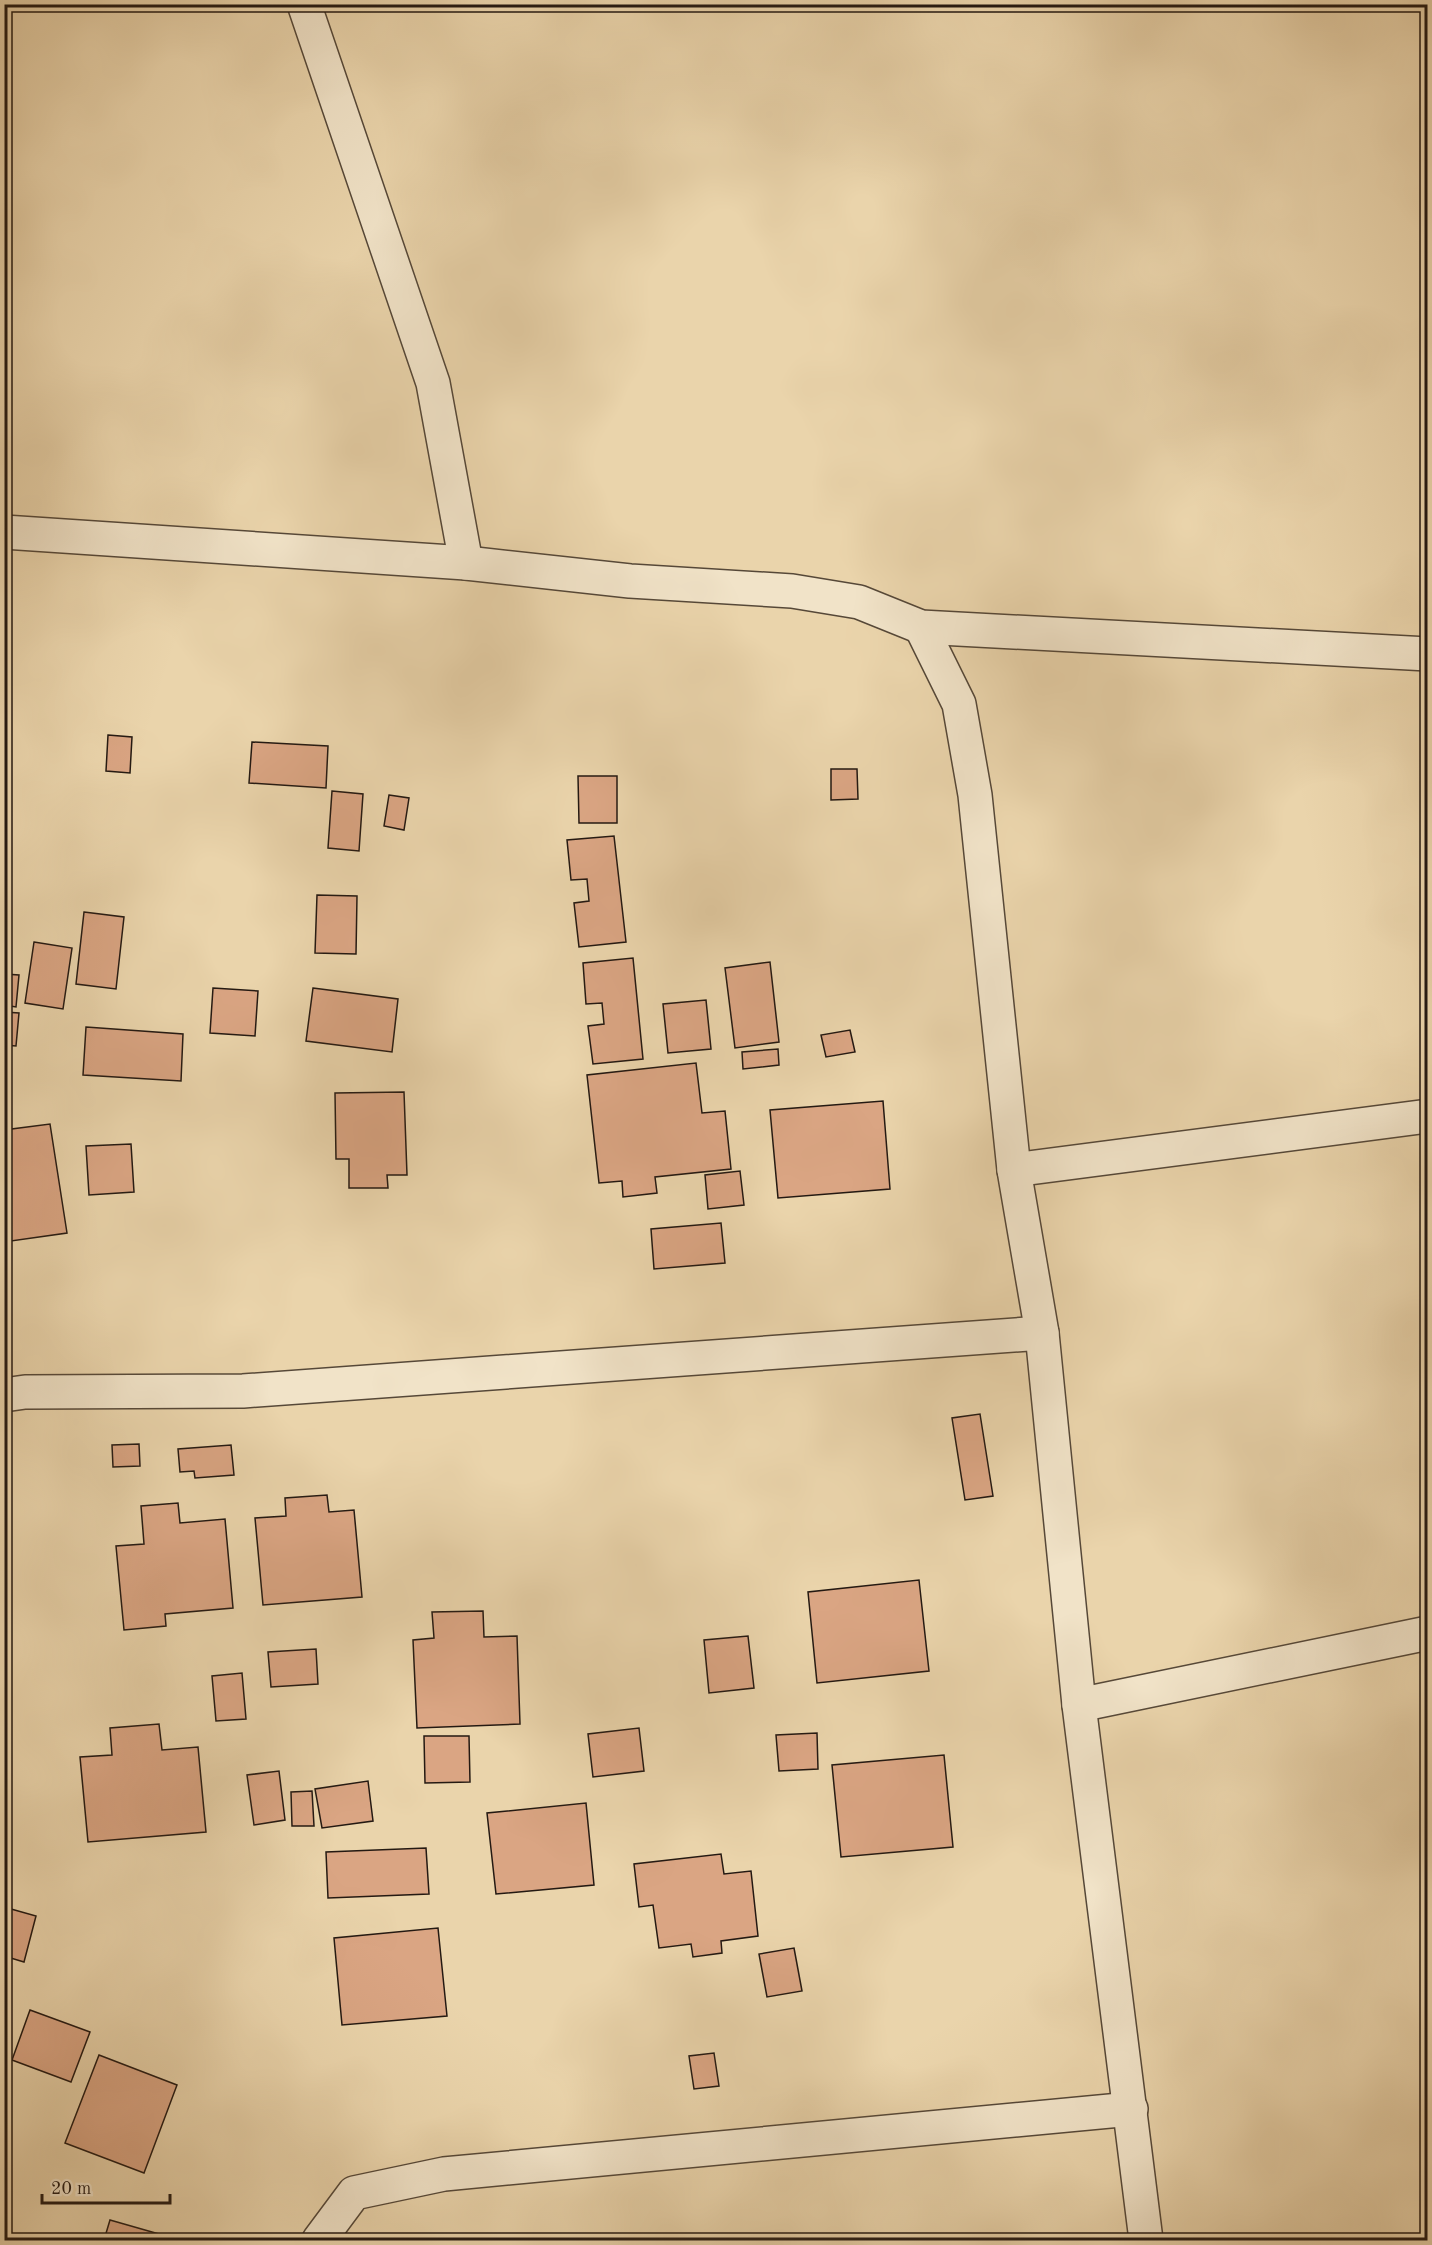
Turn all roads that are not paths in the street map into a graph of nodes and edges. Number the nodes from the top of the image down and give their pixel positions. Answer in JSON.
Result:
{"nodes":[{"id":1,"x":304,"y":4,"type":"edge"},
{"id":2,"x":4,"y":532,"type":"edge"},
{"id":3,"x":466,"y":562,"type":"junction"},
{"id":4,"x":921,"y":627,"type":"junction"},
{"id":5,"x":1428,"y":654,"type":"edge"},
{"id":6,"x":1428,"y":1116,"type":"edge"},
{"id":7,"x":1014,"y":1170,"type":"junction"},
{"id":8,"x":1042,"y":1333,"type":"junction"},
{"id":9,"x":4,"y":1395,"type":"edge"},
{"id":10,"x":1428,"y":1633,"type":"edge"},
{"id":11,"x":1079,"y":1705,"type":"junction"},
{"id":12,"x":1131,"y":2109,"type":"junction"},
{"id":13,"x":319,"y":2241,"type":"edge"},
{"id":14,"x":1146,"y":2241,"type":"edge"}],
"edges":[{"from":1,"to":3,"type":"street"},
{"from":2,"to":3,"type":"street"},
{"from":3,"to":4,"type":"street"},
{"from":4,"to":5,"type":"street"},
{"from":4,"to":7,"type":"street"},
{"from":6,"to":7,"type":"street"},
{"from":7,"to":8,"type":"street"},
{"from":8,"to":9,"type":"street"},
{"from":8,"to":11,"type":"street"},
{"from":10,"to":11,"type":"street"},
{"from":11,"to":12,"type":"street"},
{"from":12,"to":13,"type":"street"},
{"from":12,"to":14,"type":"street"}]}
